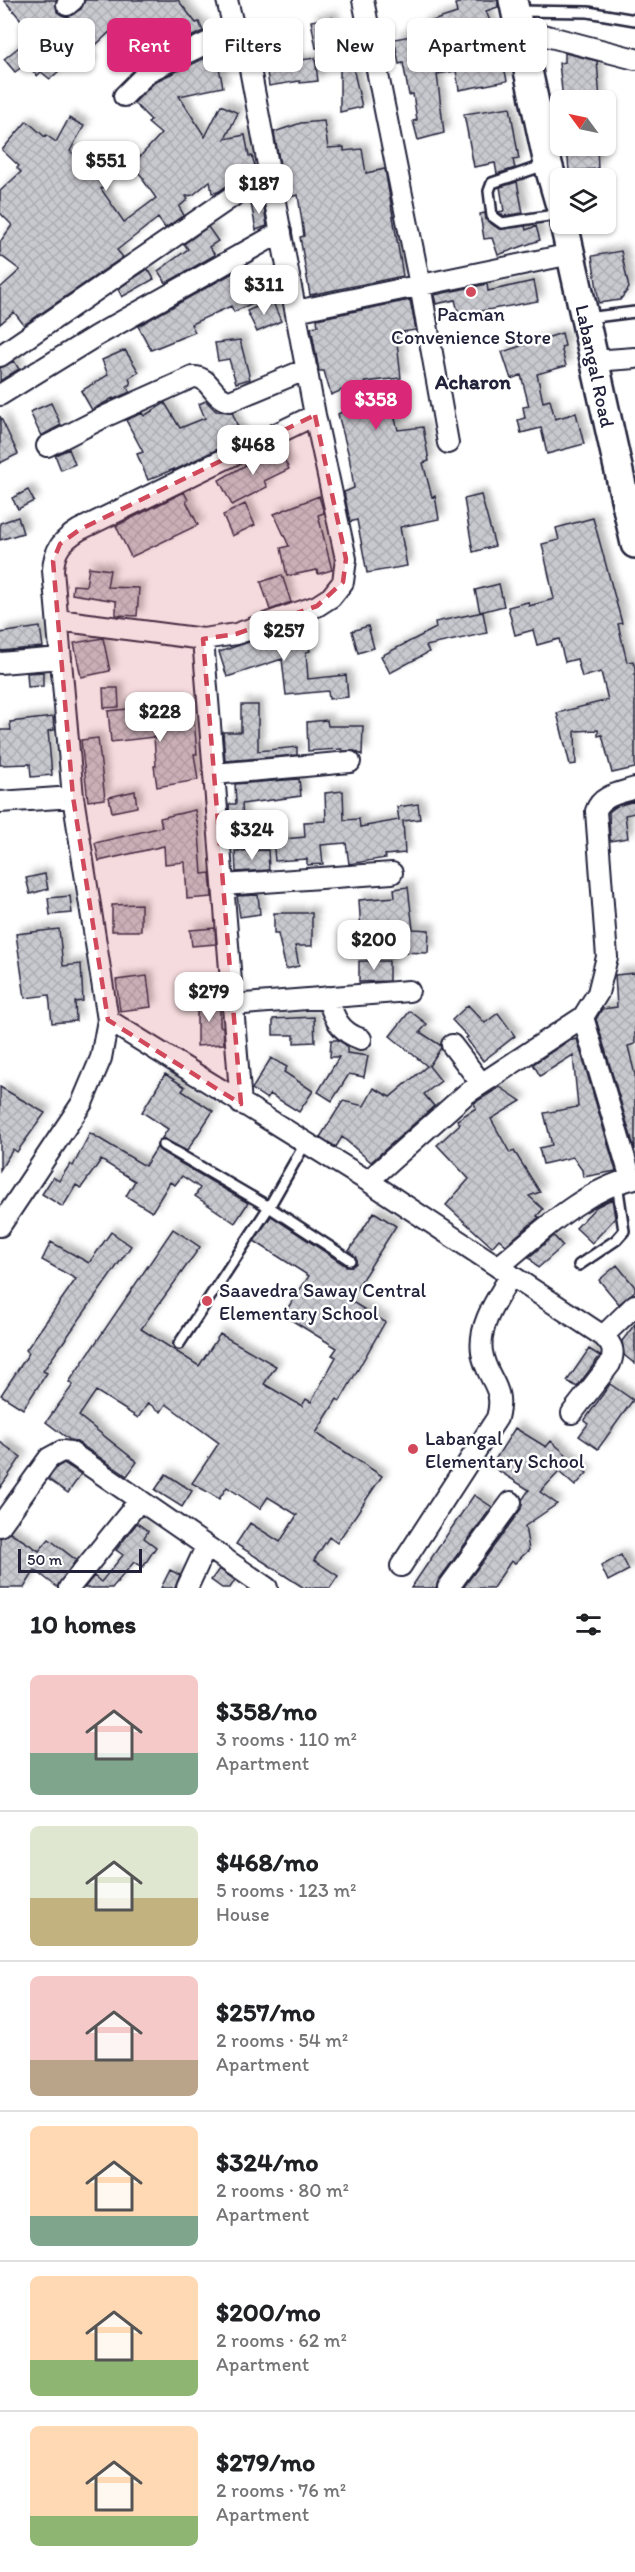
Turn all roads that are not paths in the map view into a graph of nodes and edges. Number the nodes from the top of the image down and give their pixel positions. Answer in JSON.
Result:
{"nodes":[{"id":1,"x":227,"y":0,"type":"edge"},
{"id":2,"x":363,"y":0,"type":"edge"},
{"id":3,"x":516,"y":13,"type":"edge"},
{"id":4,"x":231,"y":18,"type":"edge"},
{"id":5,"x":635,"y":20,"type":"edge"},
{"id":6,"x":203,"y":45,"type":"edge"},
{"id":7,"x":635,"y":59,"type":"edge"},
{"id":8,"x":251,"y":72,"type":"edge"},
{"id":9,"x":124,"y":96,"type":"dead end"},
{"id":10,"x":548,"y":164,"type":"junction"},
{"id":11,"x":550,"y":171,"type":"edge"},
{"id":12,"x":268,"y":172,"type":"junction"},
{"id":13,"x":550,"y":214,"type":"edge"},
{"id":14,"x":281,"y":232,"type":"junction"},
{"id":15,"x":566,"y":234,"type":"edge"},
{"id":16,"x":571,"y":254,"type":"junction"},
{"id":17,"x":420,"y":285,"type":"junction"},
{"id":18,"x":296,"y":311,"type":"junction"},
{"id":19,"x":635,"y":312,"type":"edge"},
{"id":20,"x":584,"y":318,"type":"junction"},
{"id":21,"x":0,"y":356,"type":"edge"},
{"id":22,"x":635,"y":358,"type":"edge"},
{"id":23,"x":594,"y":361,"type":"junction"},
{"id":24,"x":307,"y":369,"type":"junction"},
{"id":25,"x":0,"y":395,"type":"edge"},
{"id":26,"x":315,"y":415,"type":"junction"},
{"id":27,"x":448,"y":443,"type":"dead end"},
{"id":28,"x":47,"y":446,"type":"dead end"},
{"id":29,"x":633,"y":531,"type":"edge"},
{"id":30,"x":58,"y":620,"type":"junction"},
{"id":31,"x":203,"y":639,"type":"junction"},
{"id":32,"x":61,"y":657,"type":"junction"},
{"id":33,"x":0,"y":663,"type":"edge"},
{"id":34,"x":350,"y":762,"type":"dead end"},
{"id":35,"x":214,"y":774,"type":"junction"},
{"id":36,"x":635,"y":788,"type":"edge"},
{"id":37,"x":73,"y":797,"type":"junction"},
{"id":38,"x":0,"y":802,"type":"edge"},
{"id":39,"x":392,"y":873,"type":"dead end"},
{"id":40,"x":223,"y":885,"type":"junction"},
{"id":41,"x":409,"y":991,"type":"dead end"},
{"id":42,"x":327,"y":997,"type":"junction"},
{"id":43,"x":232,"y":1005,"type":"junction"},
{"id":44,"x":583,"y":1017,"type":"junction"},
{"id":45,"x":108,"y":1020,"type":"junction"},
{"id":46,"x":361,"y":1039,"type":"dead end"},
{"id":47,"x":452,"y":1045,"type":"dead end"},
{"id":48,"x":481,"y":1083,"type":"junction"},
{"id":49,"x":241,"y":1104,"type":"junction"},
{"id":50,"x":306,"y":1142,"type":"junction"},
{"id":51,"x":163,"y":1145,"type":"dead end"},
{"id":52,"x":628,"y":1180,"type":"edge"},
{"id":53,"x":368,"y":1181,"type":"junction"},
{"id":54,"x":269,"y":1207,"type":"junction"},
{"id":55,"x":0,"y":1226,"type":"edge"},
{"id":56,"x":350,"y":1260,"type":"dead end"},
{"id":57,"x":579,"y":1265,"type":"dead end"},
{"id":58,"x":505,"y":1271,"type":"junction"},
{"id":59,"x":635,"y":1305,"type":"edge"},
{"id":60,"x":603,"y":1336,"type":"junction"},
{"id":61,"x":179,"y":1344,"type":"dead end"},
{"id":62,"x":572,"y":1413,"type":"dead end"},
{"id":63,"x":140,"y":1500,"type":"junction"},
{"id":64,"x":511,"y":1502,"type":"dead end"},
{"id":65,"x":0,"y":1526,"type":"edge"},
{"id":66,"x":206,"y":1547,"type":"junction"},
{"id":67,"x":401,"y":1566,"type":"dead end"},
{"id":68,"x":69,"y":1588,"type":"edge"},
{"id":69,"x":187,"y":1588,"type":"edge"},
{"id":70,"x":267,"y":1588,"type":"edge"},
{"id":71,"x":448,"y":1588,"type":"edge"}],
"edges":[{"from":1,"to":4,"type":"street"},
{"from":2,"to":17,"type":"street"},
{"from":3,"to":5,"type":"lane"},
{"from":3,"to":7,"type":"street"},
{"from":3,"to":10,"type":"main road"},
{"from":6,"to":9,"type":"street"},
{"from":8,"to":12,"type":"street"},
{"from":10,"to":11,"type":"main road"},
{"from":10,"to":13,"type":"lane"},
{"from":12,"to":14,"type":"street"},
{"from":12,"to":21,"type":"street"},
{"from":14,"to":18,"type":"street"},
{"from":14,"to":25,"type":"street"},
{"from":15,"to":16,"type":"main road","name":"Labangal Road"},
{"from":16,"to":17,"type":"street"},
{"from":16,"to":20,"type":"main road","name":"Labangal Road"},
{"from":17,"to":18,"type":"street"},
{"from":17,"to":27,"type":"street"},
{"from":18,"to":24,"type":"street"},
{"from":19,"to":20,"type":"lane"},
{"from":20,"to":23,"type":"main road","name":"Labangal Road"},
{"from":22,"to":23,"type":"street"},
{"from":23,"to":29,"type":"main road","name":"Labangal Road"},
{"from":24,"to":26,"type":"street"},
{"from":24,"to":28,"type":"street"},
{"from":26,"to":30,"type":"street"},
{"from":26,"to":31,"type":"street"},
{"from":30,"to":31,"type":"street"},
{"from":30,"to":32,"type":"street"},
{"from":31,"to":35,"type":"street"},
{"from":32,"to":33,"type":"street"},
{"from":32,"to":37,"type":"street"},
{"from":34,"to":35,"type":"street"},
{"from":35,"to":40,"type":"street"},
{"from":36,"to":44,"type":"street"},
{"from":37,"to":38,"type":"street"},
{"from":37,"to":45,"type":"street"},
{"from":39,"to":40,"type":"street"},
{"from":40,"to":43,"type":"street"},
{"from":41,"to":42,"type":"street"},
{"from":42,"to":43,"type":"street"},
{"from":42,"to":46,"type":"street"},
{"from":43,"to":49,"type":"street"},
{"from":44,"to":48,"type":"street"},
{"from":44,"to":52,"type":"street"},
{"from":45,"to":49,"type":"street"},
{"from":45,"to":55,"type":"street"},
{"from":47,"to":48,"type":"street"},
{"from":48,"to":53,"type":"street"},
{"from":49,"to":50,"type":"street"},
{"from":50,"to":53,"type":"street"},
{"from":50,"to":54,"type":"lane"},
{"from":51,"to":54,"type":"lane"},
{"from":52,"to":57,"type":"lane"},
{"from":52,"to":58,"type":"street"},
{"from":53,"to":58,"type":"street"},
{"from":54,"to":56,"type":"lane"},
{"from":54,"to":61,"type":"lane"},
{"from":58,"to":60,"type":"street"},
{"from":58,"to":67,"type":"street"},
{"from":59,"to":60,"type":"street"},
{"from":60,"to":62,"type":"street"},
{"from":63,"to":65,"type":"street"},
{"from":63,"to":66,"type":"street"},
{"from":63,"to":68,"type":"street"},
{"from":64,"to":71,"type":"street"},
{"from":66,"to":69,"type":"street"},
{"from":66,"to":70,"type":"street"}]}
